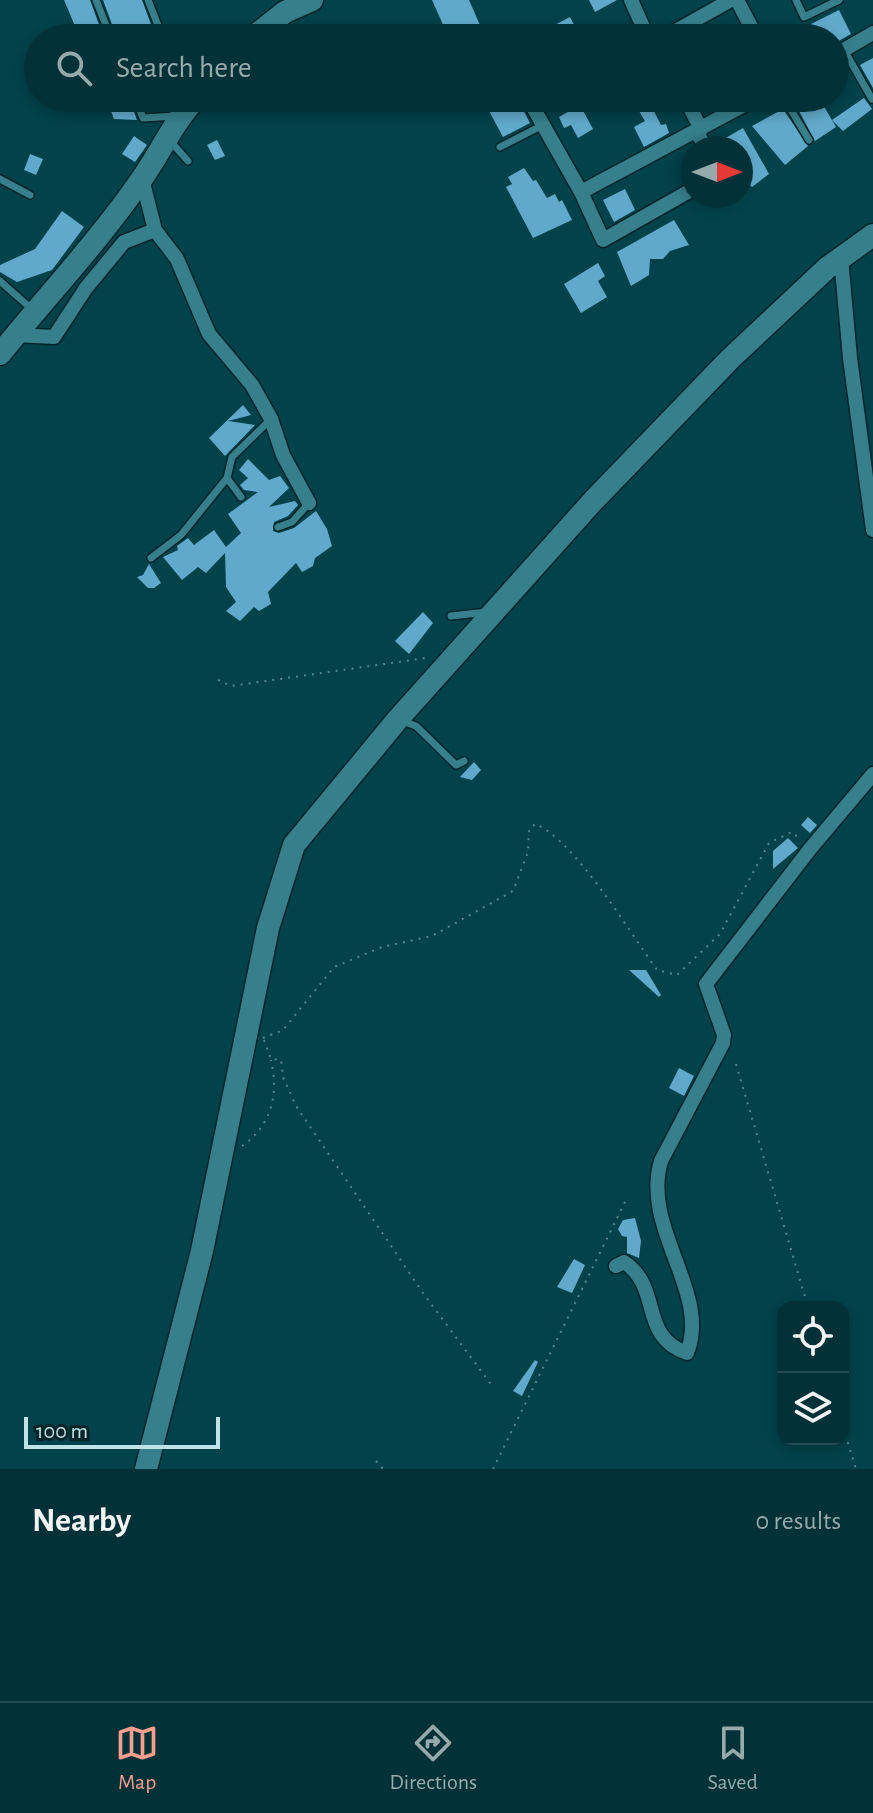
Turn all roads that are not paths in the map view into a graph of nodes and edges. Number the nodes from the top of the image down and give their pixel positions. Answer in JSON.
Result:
{"nodes":[{"id":1,"x":96,"y":0,"type":"edge"},
{"id":2,"x":148,"y":0,"type":"edge"},
{"id":3,"x":312,"y":0,"type":"edge"},
{"id":4,"x":631,"y":0,"type":"edge"},
{"id":5,"x":734,"y":0,"type":"edge"},
{"id":6,"x":796,"y":0,"type":"edge"},
{"id":7,"x":839,"y":0,"type":"edge"},
{"id":8,"x":283,"y":6,"type":"edge"},
{"id":9,"x":105,"y":24,"type":"edge"},
{"id":10,"x":157,"y":24,"type":"edge"},
{"id":11,"x":266,"y":24,"type":"edge"},
{"id":12,"x":642,"y":24,"type":"edge"},
{"id":13,"x":689,"y":24,"type":"edge"},
{"id":14,"x":749,"y":24,"type":"edge"},
{"id":15,"x":873,"y":33,"type":"edge"},
{"id":16,"x":849,"y":48,"type":"edge"},
{"id":17,"x":849,"y":66,"type":"edge"},
{"id":18,"x":872,"y":99,"type":"edge"},
{"id":19,"x":141,"y":112,"type":"edge"},
{"id":20,"x":162,"y":112,"type":"edge"},
{"id":21,"x":183,"y":112,"type":"edge"},
{"id":22,"x":536,"y":112,"type":"edge"},
{"id":23,"x":691,"y":112,"type":"edge"},
{"id":24,"x":731,"y":112,"type":"edge"},
{"id":25,"x":792,"y":112,"type":"edge"},
{"id":26,"x":543,"y":125,"type":"junction"},
{"id":27,"x":698,"y":130,"type":"junction"},
{"id":28,"x":701,"y":136,"type":"edge"},
{"id":29,"x":167,"y":137,"type":"junction"},
{"id":30,"x":809,"y":140,"type":"dead end"},
{"id":31,"x":500,"y":147,"type":"dead end"},
{"id":32,"x":188,"y":161,"type":"dead end"},
{"id":33,"x":0,"y":179,"type":"edge"},
{"id":34,"x":142,"y":179,"type":"junction"},
{"id":35,"x":581,"y":192,"type":"junction"},
{"id":36,"x":30,"y":195,"type":"dead end"},
{"id":37,"x":681,"y":196,"type":"edge"},
{"id":38,"x":155,"y":230,"type":"junction"},
{"id":39,"x":873,"y":235,"type":"edge"},
{"id":40,"x":841,"y":258,"type":"junction"},
{"id":41,"x":0,"y":281,"type":"edge"},
{"id":42,"x":36,"y":312,"type":"junction"},
{"id":43,"x":15,"y":335,"type":"junction"},
{"id":44,"x":0,"y":354,"type":"edge"},
{"id":45,"x":271,"y":419,"type":"junction"},
{"id":46,"x":227,"y":478,"type":"junction"},
{"id":47,"x":241,"y":497,"type":"dead end"},
{"id":48,"x":309,"y":503,"type":"joint"},
{"id":49,"x":278,"y":527,"type":"dead end"},
{"id":50,"x":873,"y":530,"type":"edge"},
{"id":51,"x":151,"y":558,"type":"dead end"},
{"id":52,"x":497,"y":611,"type":"junction"},
{"id":53,"x":451,"y":616,"type":"dead end"},
{"id":54,"x":398,"y":719,"type":"junction"},
{"id":55,"x":464,"y":761,"type":"dead end"},
{"id":56,"x":873,"y":774,"type":"edge"},
{"id":57,"x":616,"y":1266,"type":"dead end"},
{"id":58,"x":146,"y":1469,"type":"edge"}],
"edges":[{"from":1,"to":9,"type":"lane"},
{"from":2,"to":10,"type":"lane"},
{"from":3,"to":8,"type":"street"},
{"from":4,"to":12,"type":"street"},
{"from":5,"to":13,"type":"street"},
{"from":5,"to":14,"type":"street"},
{"from":6,"to":7,"type":"lane"},
{"from":8,"to":11,"type":"street"},
{"from":15,"to":16,"type":"street"},
{"from":17,"to":18,"type":"lane"},
{"from":19,"to":20,"type":"lane"},
{"from":21,"to":29,"type":"street"},
{"from":22,"to":26,"type":"street"},
{"from":23,"to":27,"type":"street"},
{"from":24,"to":27,"type":"street"},
{"from":25,"to":30,"type":"lane"},
{"from":26,"to":31,"type":"lane"},
{"from":26,"to":35,"type":"street"},
{"from":27,"to":28,"type":"street"},
{"from":27,"to":35,"type":"street"},
{"from":29,"to":32,"type":"lane"},
{"from":29,"to":34,"type":"street"},
{"from":33,"to":36,"type":"lane"},
{"from":34,"to":38,"type":"street"},
{"from":34,"to":42,"type":"street"},
{"from":35,"to":37,"type":"street"},
{"from":38,"to":43,"type":"street"},
{"from":38,"to":45,"type":"street"},
{"from":39,"to":40,"type":"street"},
{"from":40,"to":50,"type":"street"},
{"from":40,"to":52,"type":"street"},
{"from":41,"to":42,"type":"lane"},
{"from":42,"to":43,"type":"street"},
{"from":43,"to":44,"type":"street"},
{"from":45,"to":46,"type":"lane"},
{"from":45,"to":48,"type":"street"},
{"from":46,"to":47,"type":"lane"},
{"from":46,"to":51,"type":"lane"},
{"from":48,"to":49,"type":"lane"},
{"from":52,"to":53,"type":"lane"},
{"from":52,"to":54,"type":"street"},
{"from":54,"to":55,"type":"lane"},
{"from":54,"to":58,"type":"street"},
{"from":56,"to":57,"type":"street"}]}
